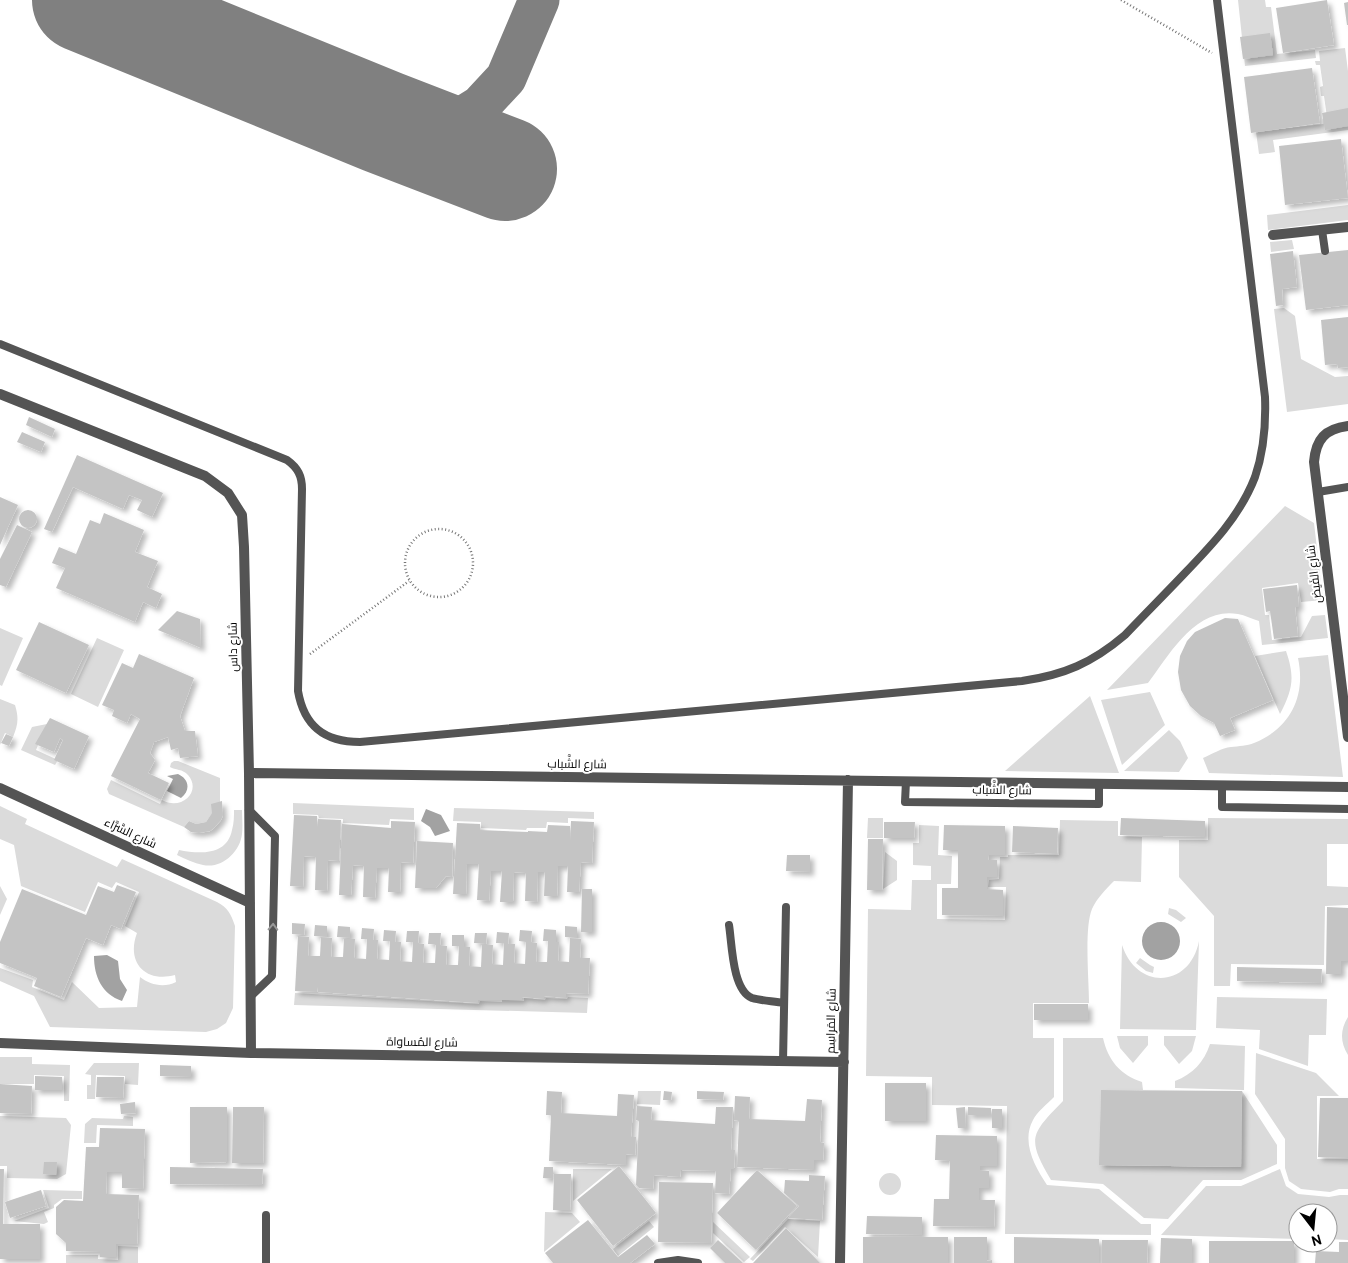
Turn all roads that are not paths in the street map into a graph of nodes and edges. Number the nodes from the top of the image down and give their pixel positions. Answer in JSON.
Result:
{"nodes":[{"id":1,"x":1217,"y":0,"type":"edge"},
{"id":2,"x":1348,"y":227,"type":"edge"},
{"id":3,"x":1322,"y":230,"type":"junction"},
{"id":4,"x":1273,"y":235,"type":"dead end"},
{"id":5,"x":1325,"y":251,"type":"dead end"},
{"id":6,"x":0,"y":344,"type":"edge"},
{"id":7,"x":0,"y":394,"type":"edge"},
{"id":8,"x":1348,"y":426,"type":"edge"},
{"id":9,"x":1348,"y":487,"type":"edge"},
{"id":10,"x":1318,"y":492,"type":"junction"},
{"id":11,"x":1348,"y":737,"type":"edge"},
{"id":12,"x":249,"y":773,"type":"junction"},
{"id":13,"x":848,"y":780,"type":"junction"},
{"id":14,"x":906,"y":781,"type":"junction"},
{"id":15,"x":1100,"y":784,"type":"junction"},
{"id":16,"x":1222,"y":786,"type":"junction"},
{"id":17,"x":1348,"y":787,"type":"edge"},
{"id":18,"x":0,"y":788,"type":"edge"},
{"id":19,"x":1348,"y":809,"type":"edge"},
{"id":20,"x":249,"y":810,"type":"junction"},
{"id":21,"x":250,"y":904,"type":"junction"},
{"id":22,"x":786,"y":907,"type":"dead end"},
{"id":23,"x":730,"y":925,"type":"dead end"},
{"id":24,"x":250,"y":996,"type":"junction"},
{"id":25,"x":784,"y":1003,"type":"junction"},
{"id":26,"x":0,"y":1043,"type":"edge"},
{"id":27,"x":251,"y":1053,"type":"junction"},
{"id":28,"x":783,"y":1062,"type":"junction"},
{"id":29,"x":844,"y":1062,"type":"junction"},
{"id":30,"x":266,"y":1215,"type":"dead end"},
{"id":31,"x":266,"y":1263,"type":"edge"},
{"id":32,"x":658,"y":1263,"type":"edge"},
{"id":33,"x":698,"y":1263,"type":"edge"},
{"id":34,"x":840,"y":1263,"type":"edge"}],
"edges":[{"from":1,"to":6,"type":"lane"},
{"from":2,"to":3,"type":"street"},
{"from":3,"to":4,"type":"street"},
{"from":3,"to":5,"type":"lane"},
{"from":7,"to":12,"type":"street","name":"شارع داس"},
{"from":8,"to":10,"type":"street","name":"شارع الفَيض"},
{"from":9,"to":10,"type":"lane"},
{"from":10,"to":11,"type":"street","name":"شارع الفَيض"},
{"from":12,"to":13,"type":"street","name":"شارع الشَّباب"},
{"from":12,"to":20,"type":"street","name":"شارع داس"},
{"from":13,"to":14,"type":"street","name":"شارع الشَّباب"},
{"from":13,"to":29,"type":"street","name":"شارع المَراسِم"},
{"from":14,"to":15,"type":"street","name":"شارع الشَّباب"},
{"from":14,"to":15,"type":"lane","name":"شارع الشَّباب"},
{"from":15,"to":16,"type":"street","name":"شارع الشَّباب"},
{"from":16,"to":17,"type":"street","name":"شارع الشَّباب"},
{"from":16,"to":19,"type":"lane"},
{"from":18,"to":21,"type":"street","name":"شارع السَّرَّاء"},
{"from":20,"to":21,"type":"street","name":"شارع داس"},
{"from":24,"to":20,"type":"lane","one_way":true},
{"from":21,"to":24,"type":"street","name":"شارع داس"},
{"from":22,"to":25,"type":"lane"},
{"from":23,"to":25,"type":"lane"},
{"from":24,"to":27,"type":"street","name":"شارع داس"},
{"from":25,"to":28,"type":"lane"},
{"from":26,"to":27,"type":"street","name":"شارع المُساواة"},
{"from":27,"to":28,"type":"street","name":"شارع المُساواة"},
{"from":28,"to":29,"type":"street","name":"شارع المُساواة"},
{"from":29,"to":34,"type":"street","name":"شارع المَراسِم"},
{"from":30,"to":31,"type":"lane"},
{"from":32,"to":33,"type":"lane"}]}
